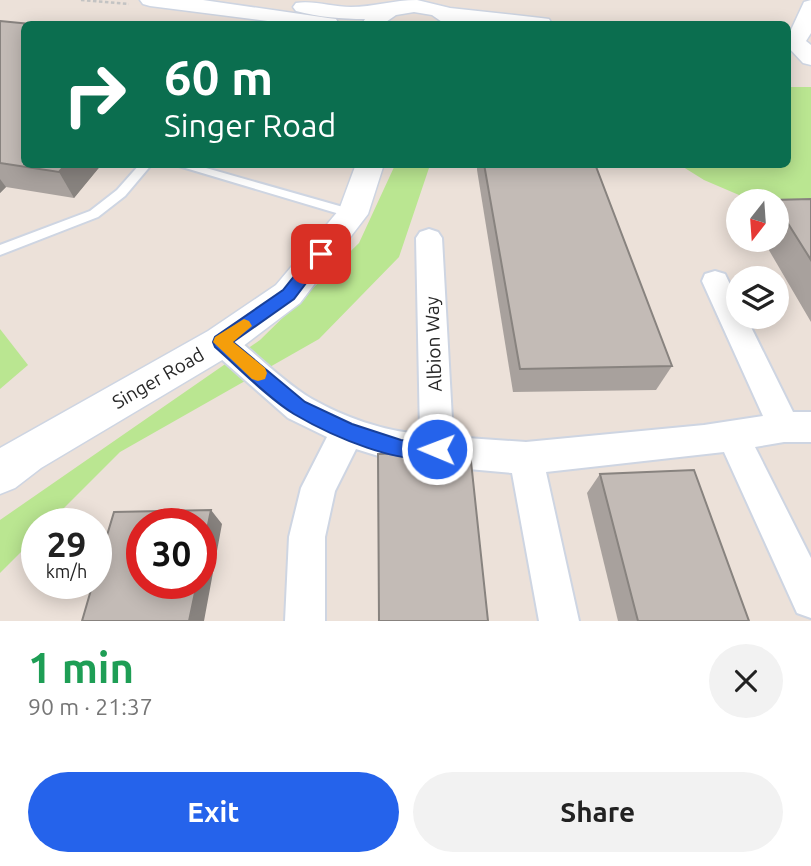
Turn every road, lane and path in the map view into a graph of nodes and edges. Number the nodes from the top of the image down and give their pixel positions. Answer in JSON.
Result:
{"nodes":[{"id":1,"x":150,"y":0,"type":"edge"},
{"id":2,"x":262,"y":0,"type":"edge"},
{"id":3,"x":810,"y":3,"type":"edge"},
{"id":4,"x":378,"y":18,"type":"edge"},
{"id":5,"x":452,"y":19,"type":"edge"},
{"id":6,"x":309,"y":21,"type":"edge"},
{"id":7,"x":488,"y":21,"type":"edge"},
{"id":8,"x":799,"y":33,"type":"edge"},
{"id":9,"x":791,"y":58,"type":"edge"},
{"id":10,"x":811,"y":60,"type":"edge"},
{"id":11,"x":143,"y":168,"type":"edge"},
{"id":12,"x":191,"y":168,"type":"edge"},
{"id":13,"x":369,"y":168,"type":"edge"},
{"id":14,"x":353,"y":214,"type":"junction"},
{"id":15,"x":429,"y":238,"type":"dead end"},
{"id":16,"x":0,"y":250,"type":"edge"},
{"id":17,"x":715,"y":281,"type":"dead end"},
{"id":18,"x":221,"y":342,"type":"junction"},
{"id":19,"x":798,"y":427,"type":"edge"},
{"id":20,"x":348,"y":431,"type":"junction"},
{"id":21,"x":733,"y":436,"type":"junction"},
{"id":22,"x":437,"y":449,"type":"junction"},
{"id":23,"x":526,"y":458,"type":"junction"},
{"id":24,"x":0,"y":474,"type":"edge"},
{"id":25,"x":811,"y":599,"type":"edge"},
{"id":26,"x":304,"y":621,"type":"edge"},
{"id":27,"x":559,"y":621,"type":"edge"}],
"edges":[{"from":1,"to":6,"type":"street"},
{"from":2,"to":4,"type":"street"},
{"from":3,"to":8,"type":"street"},
{"from":4,"to":5,"type":"street"},
{"from":5,"to":7,"type":"street"},
{"from":8,"to":10,"type":"street"},
{"from":9,"to":10,"type":"street"},
{"from":11,"to":16,"type":"lane"},
{"from":12,"to":14,"type":"lane"},
{"from":13,"to":14,"type":"street","name":"Singer Road"},
{"from":14,"to":18,"type":"street","name":"Singer Road"},
{"from":15,"to":22,"type":"street","name":"Albion Way"},
{"from":17,"to":19,"type":"street"},
{"from":18,"to":20,"type":"street"},
{"from":18,"to":24,"type":"street","name":"Singer Road"},
{"from":19,"to":21,"type":"street"},
{"from":20,"to":22,"type":"street"},
{"from":20,"to":26,"type":"street"},
{"from":21,"to":23,"type":"street"},
{"from":21,"to":25,"type":"street"},
{"from":22,"to":23,"type":"street"},
{"from":23,"to":27,"type":"street"}]}
